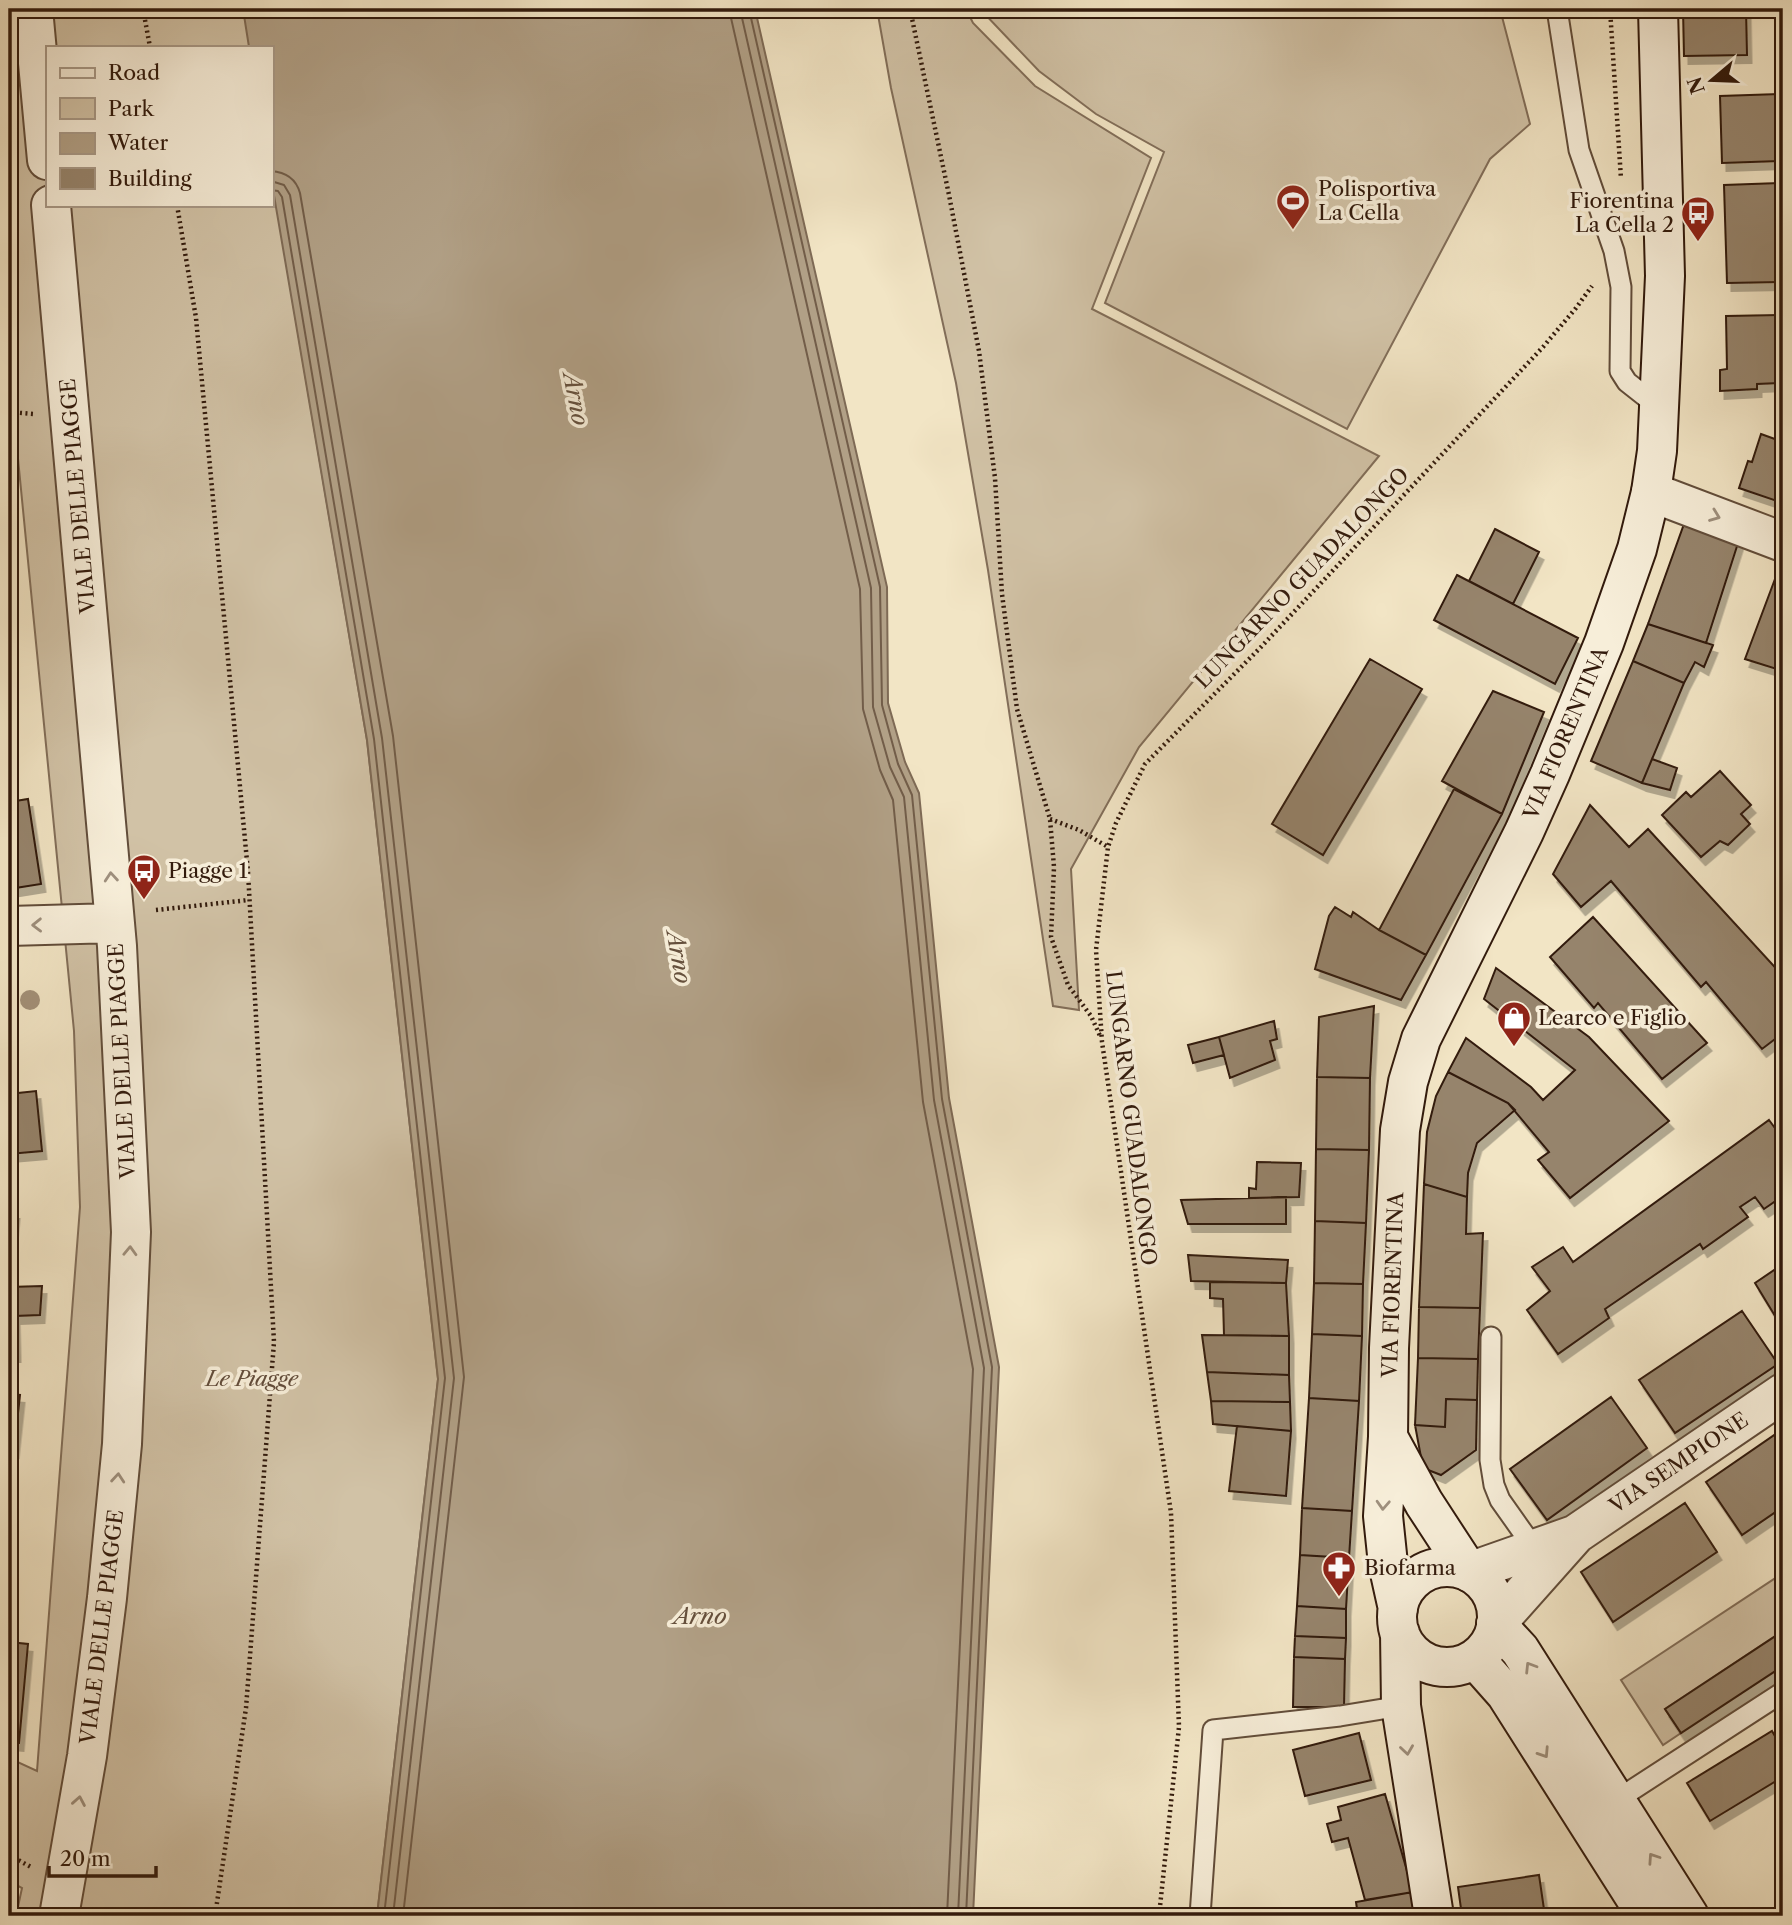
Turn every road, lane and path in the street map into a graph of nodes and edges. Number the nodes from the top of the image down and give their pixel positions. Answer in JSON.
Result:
{"nodes":[{"id":1,"x":33,"y":9,"type":"edge"},
{"id":2,"x":143,"y":9,"type":"edge"},
{"id":3,"x":910,"y":9,"type":"edge"},
{"id":4,"x":1557,"y":9,"type":"edge"},
{"id":5,"x":1610,"y":9,"type":"edge"},
{"id":6,"x":1657,"y":9,"type":"edge"},
{"id":7,"x":150,"y":46,"type":"edge"},
{"id":8,"x":46,"y":149,"type":"edge"},
{"id":9,"x":1622,"y":184,"type":"dead end"},
{"id":10,"x":51,"y":206,"type":"edge"},
{"id":11,"x":177,"y":206,"type":"edge"},
{"id":12,"x":1614,"y":251,"type":"junction"},
{"id":13,"x":1660,"y":408,"type":"junction"},
{"id":14,"x":9,"y":412,"type":"edge"},
{"id":15,"x":42,"y":415,"type":"dead end"},
{"id":16,"x":1651,"y":492,"type":"junction"},
{"id":17,"x":1783,"y":542,"type":"edge"},
{"id":18,"x":1050,"y":819,"type":"junction"},
{"id":19,"x":1108,"y":847,"type":"junction"},
{"id":20,"x":249,"y":900,"type":"junction"},
{"id":21,"x":156,"y":910,"type":"dead end"},
{"id":22,"x":115,"y":923,"type":"junction"},
{"id":23,"x":9,"y":926,"type":"edge"},
{"id":24,"x":1102,"y":1042,"type":"junction"},
{"id":25,"x":1491,"y":1337,"type":"dead end"},
{"id":26,"x":1783,"y":1393,"type":"edge"},
{"id":27,"x":1388,"y":1437,"type":"junction"},
{"id":28,"x":1576,"y":1534,"type":"junction"},
{"id":29,"x":1535,"y":1548,"type":"junction"},
{"id":30,"x":1469,"y":1572,"type":"junction"},
{"id":31,"x":1399,"y":1621,"type":"junction"},
{"id":32,"x":1496,"y":1624,"type":"junction"},
{"id":33,"x":1475,"y":1658,"type":"junction"},
{"id":34,"x":1783,"y":1692,"type":"edge"},
{"id":35,"x":1401,"y":1706,"type":"junction"},
{"id":36,"x":1615,"y":1801,"type":"junction"},
{"id":37,"x":9,"y":1855,"type":"edge"},
{"id":38,"x":41,"y":1872,"type":"dead end"},
{"id":39,"x":59,"y":1916,"type":"edge"},
{"id":40,"x":215,"y":1916,"type":"edge"},
{"id":41,"x":1159,"y":1916,"type":"edge"},
{"id":42,"x":1200,"y":1916,"type":"edge"},
{"id":43,"x":1434,"y":1916,"type":"edge"},
{"id":44,"x":1647,"y":1916,"type":"edge"},
{"id":45,"x":1689,"y":1916,"type":"edge"}],
"edges":[{"from":1,"to":8,"type":"main road"},
{"from":2,"to":7,"type":"path"},
{"from":3,"to":18,"type":"path"},
{"from":4,"to":12,"type":"lane"},
{"from":5,"to":9,"type":"path"},
{"from":6,"to":13,"type":"main road","name":"VIA FIORENTINA"},
{"from":22,"to":10,"type":"main road","name":"VIALE DELLE PIAGGE","one_way":true},
{"from":11,"to":20,"type":"path"},
{"from":12,"to":13,"type":"lane"},
{"from":12,"to":19,"type":"path","name":"LUNGARNO GUADALONGO"},
{"from":13,"to":16,"type":"main road","name":"VIA FIORENTINA"},
{"from":14,"to":15,"type":"path"},
{"from":16,"to":17,"type":"main road","one_way":true},
{"from":16,"to":27,"type":"main road","name":"VIA FIORENTINA"},
{"from":18,"to":19,"type":"path"},
{"from":18,"to":24,"type":"path"},
{"from":19,"to":24,"type":"path","name":"LUNGARNO GUADALONGO"},
{"from":20,"to":21,"type":"path"},
{"from":20,"to":40,"type":"path"},
{"from":22,"to":23,"type":"main road","one_way":true},
{"from":39,"to":22,"type":"main road","name":"VIALE DELLE PIAGGE","one_way":true},
{"from":24,"to":41,"type":"path","name":"LUNGARNO GUADALONGO"},
{"from":25,"to":29,"type":"lane"},
{"from":26,"to":28,"type":"main road","name":"VIA SEMPIONE"},
{"from":27,"to":30,"type":"main road","name":"VIA FIORENTINA"},
{"from":27,"to":31,"type":"main road","name":"VIA FIORENTINA","one_way":true},
{"from":28,"to":29,"type":"main road","name":"VIA SEMPIONE"},
{"from":28,"to":32,"type":"main road","name":"VIA SEMPIONE"},
{"from":29,"to":30,"type":"main road","name":"VIA SEMPIONE"},
{"from":30,"to":31,"type":"main road"},
{"from":30,"to":32,"type":"main road"},
{"from":31,"to":33,"type":"main road"},
{"from":31,"to":35,"type":"main road","name":"VIA FIORENTINA"},
{"from":32,"to":33,"type":"main road"},
{"from":36,"to":32,"type":"main road","one_way":true},
{"from":33,"to":44,"type":"main road","one_way":true},
{"from":34,"to":36,"type":"lane"},
{"from":35,"to":42,"type":"lane"},
{"from":35,"to":43,"type":"main road","name":"VIA FIORENTINA","one_way":true},
{"from":45,"to":36,"type":"main road","one_way":true},
{"from":37,"to":38,"type":"path"}]}
